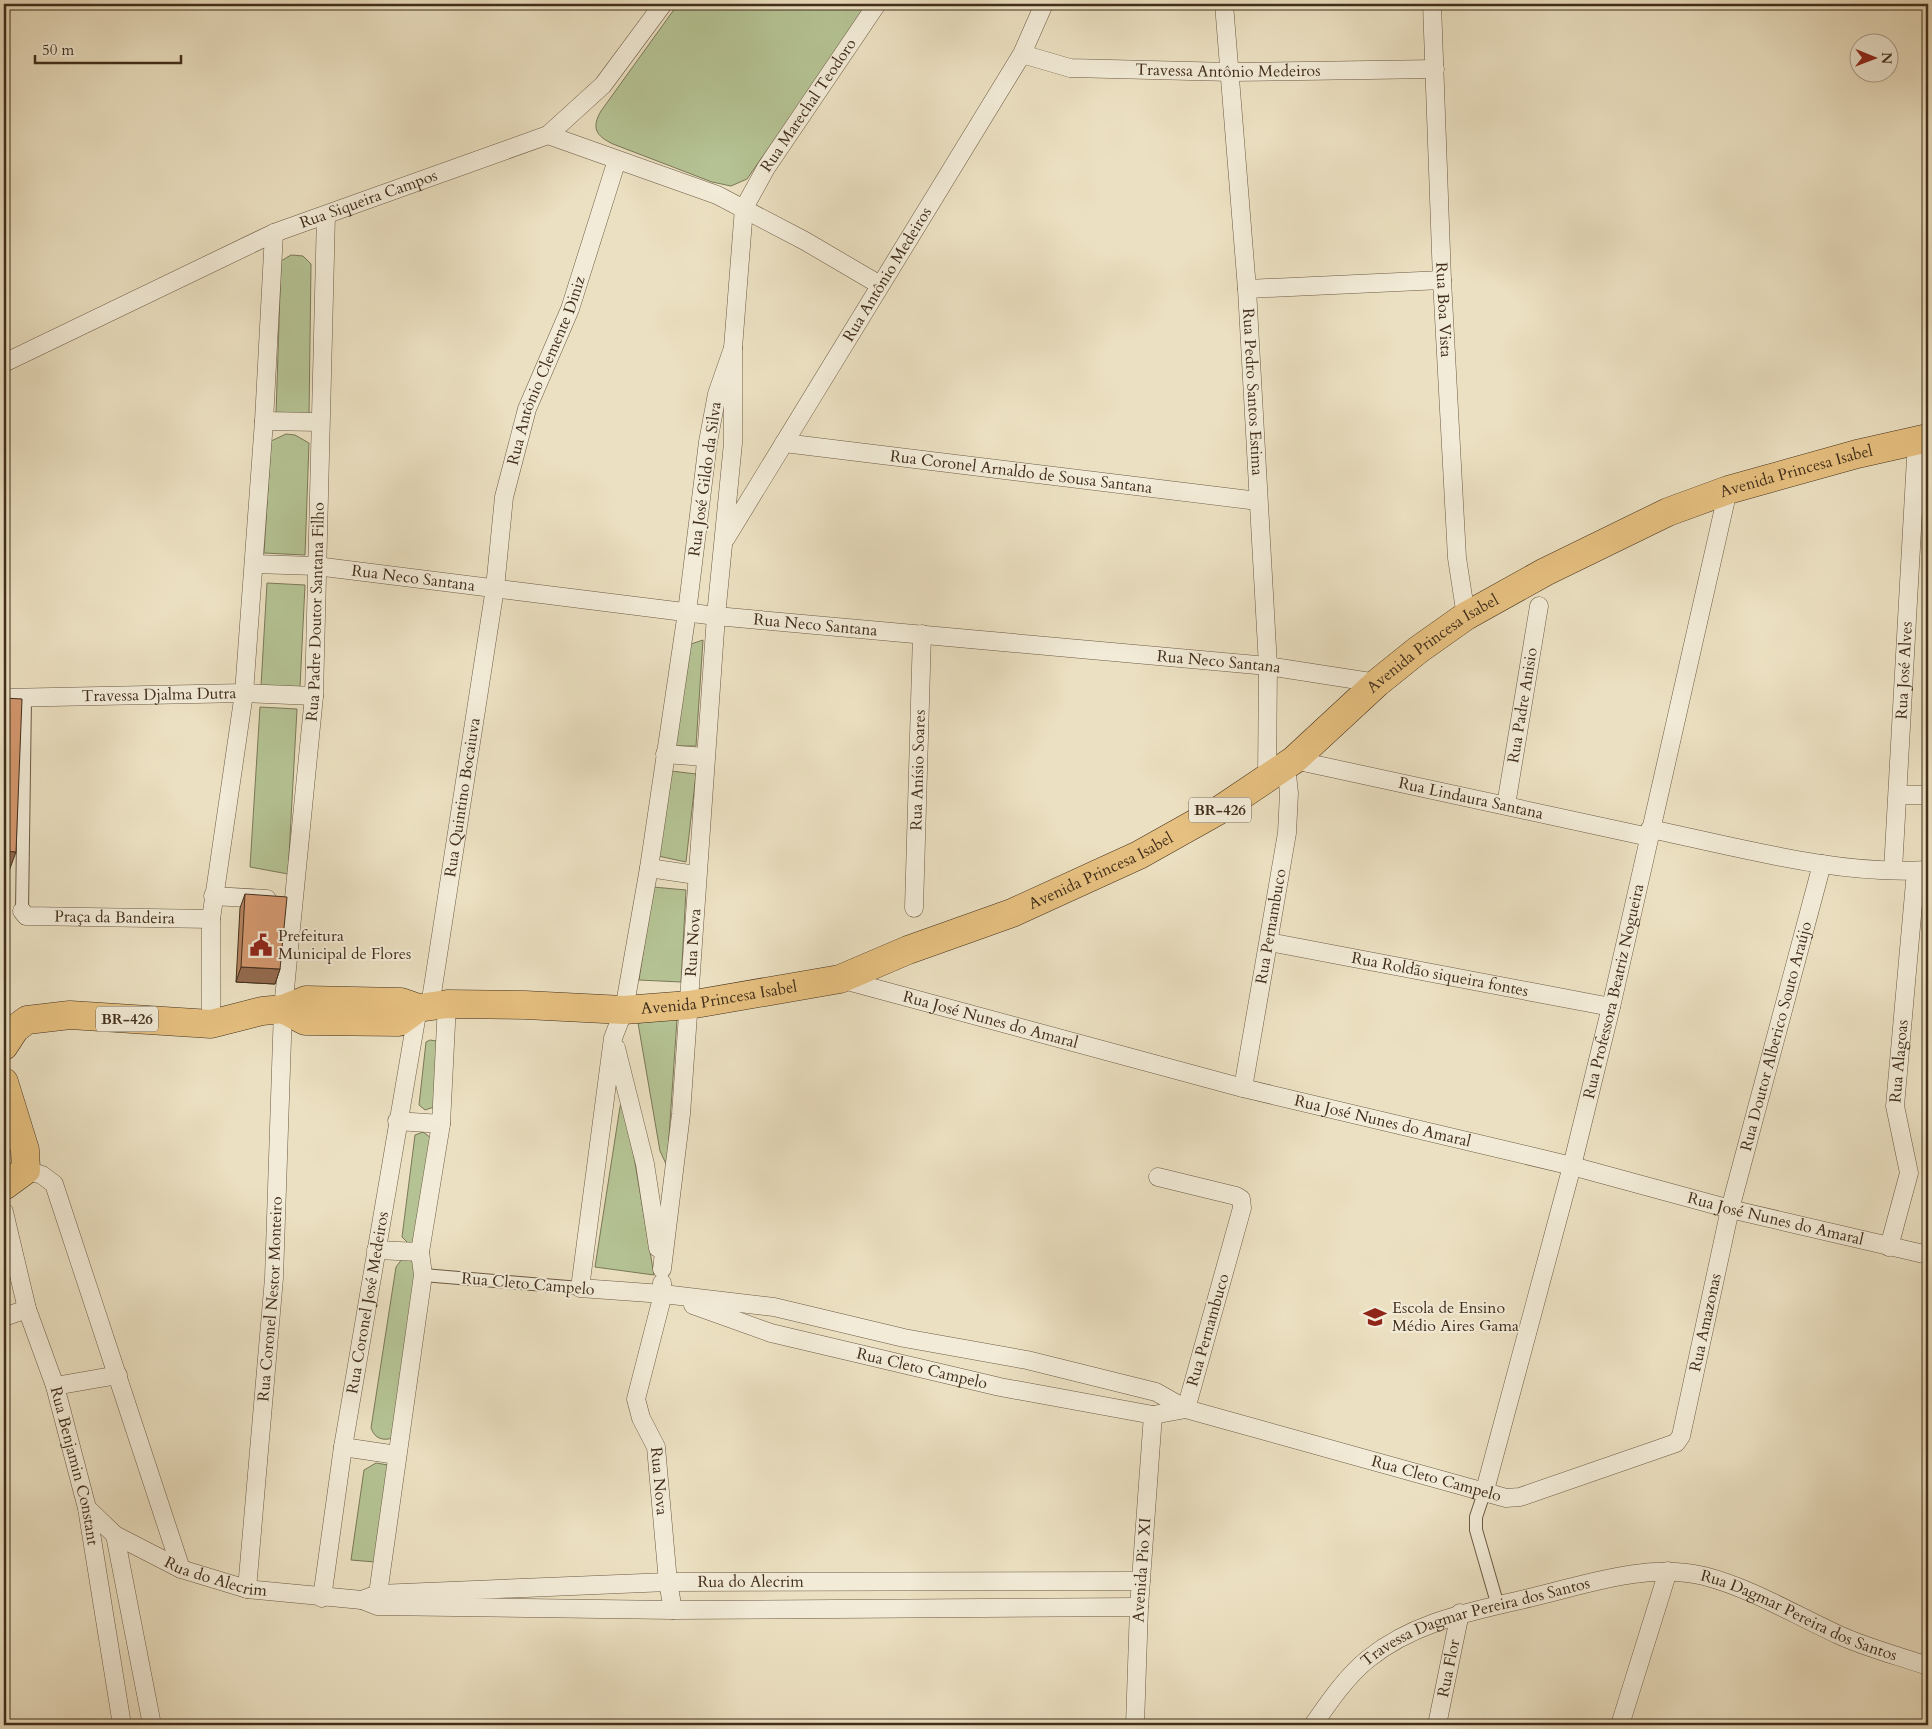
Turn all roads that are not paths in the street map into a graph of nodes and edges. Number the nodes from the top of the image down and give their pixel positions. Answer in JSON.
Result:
{"nodes":[{"id":1,"x":663,"y":4,"type":"edge"},
{"id":2,"x":877,"y":4,"type":"edge"},
{"id":3,"x":1224,"y":4,"type":"edge"},
{"id":4,"x":1432,"y":4,"type":"edge"},
{"id":5,"x":1037,"y":7,"type":"edge"},
{"id":6,"x":1022,"y":54,"type":"junction"},
{"id":7,"x":1435,"y":69,"type":"junction"},
{"id":8,"x":1231,"y":72,"type":"junction"},
{"id":9,"x":548,"y":135,"type":"junction"},
{"id":10,"x":617,"y":160,"type":"junction"},
{"id":11,"x":744,"y":208,"type":"junction"},
{"id":12,"x":326,"y":215,"type":"junction"},
{"id":13,"x":274,"y":233,"type":"junction"},
{"id":14,"x":1442,"y":280,"type":"junction"},
{"id":15,"x":880,"y":285,"type":"junction"},
{"id":16,"x":1247,"y":289,"type":"junction"},
{"id":17,"x":733,"y":348,"type":"junction"},
{"id":18,"x":4,"y":363,"type":"edge"},
{"id":19,"x":264,"y":421,"type":"junction"},
{"id":20,"x":319,"y":422,"type":"junction"},
{"id":21,"x":1923,"y":439,"type":"edge"},
{"id":22,"x":708,"y":442,"type":"junction"},
{"id":23,"x":733,"y":443,"type":"junction"},
{"id":24,"x":784,"y":443,"type":"junction"},
{"id":25,"x":1728,"y":490,"type":"junction"},
{"id":26,"x":701,"y":494,"type":"junction"},
{"id":27,"x":728,"y":496,"type":"junction"},
{"id":28,"x":1258,"y":501,"type":"junction"},
{"id":29,"x":724,"y":541,"type":"junction"},
{"id":30,"x":254,"y":564,"type":"junction"},
{"id":31,"x":316,"y":566,"type":"junction"},
{"id":32,"x":495,"y":588,"type":"junction"},
{"id":33,"x":1539,"y":606,"type":"dead end"},
{"id":34,"x":686,"y":612,"type":"junction"},
{"id":35,"x":716,"y":616,"type":"junction"},
{"id":36,"x":1466,"y":616,"type":"junction"},
{"id":37,"x":922,"y":634,"type":"junction"},
{"id":38,"x":1268,"y":666,"type":"junction"},
{"id":39,"x":1377,"y":683,"type":"junction"},
{"id":40,"x":244,"y":694,"type":"junction"},
{"id":41,"x":314,"y":696,"type":"junction"},
{"id":42,"x":4,"y":698,"type":"edge"},
{"id":43,"x":25,"y":698,"type":"junction"},
{"id":44,"x":665,"y":754,"type":"junction"},
{"id":45,"x":705,"y":757,"type":"junction"},
{"id":46,"x":1282,"y":769,"type":"junction"},
{"id":47,"x":1928,"y":795,"type":"edge"},
{"id":48,"x":1898,"y":796,"type":"junction"},
{"id":49,"x":1506,"y":805,"type":"junction"},
{"id":50,"x":1650,"y":833,"type":"junction"},
{"id":51,"x":1822,"y":864,"type":"junction"},
{"id":52,"x":649,"y":868,"type":"junction"},
{"id":53,"x":1893,"y":870,"type":"junction"},
{"id":54,"x":1922,"y":871,"type":"edge"},
{"id":55,"x":696,"y":875,"type":"junction"},
{"id":56,"x":214,"y":896,"type":"junction"},
{"id":57,"x":293,"y":901,"type":"junction"},
{"id":58,"x":914,"y":908,"type":"dead end"},
{"id":59,"x":22,"y":911,"type":"joint"},
{"id":60,"x":210,"y":918,"type":"junction"},
{"id":61,"x":1268,"y":942,"type":"junction"},
{"id":62,"x":840,"y":979,"type":"junction"},
{"id":63,"x":689,"y":1005,"type":"junction"},
{"id":64,"x":432,"y":1006,"type":"junction"},
{"id":65,"x":1611,"y":1007,"type":"junction"},
{"id":66,"x":283,"y":1009,"type":"junction"},
{"id":67,"x":624,"y":1010,"type":"junction"},
{"id":68,"x":211,"y":1024,"type":"junction"},
{"id":69,"x":613,"y":1038,"type":"junction"},
{"id":70,"x":4,"y":1046,"type":"edge"},
{"id":71,"x":4,"y":1082,"type":"edge"},
{"id":72,"x":1243,"y":1088,"type":"junction"},
{"id":73,"x":397,"y":1121,"type":"junction"},
{"id":74,"x":441,"y":1124,"type":"junction"},
{"id":75,"x":1572,"y":1166,"type":"junction"},
{"id":76,"x":26,"y":1170,"type":"junction"},
{"id":77,"x":1158,"y":1178,"type":"dead end"},
{"id":78,"x":4,"y":1186,"type":"edge"},
{"id":79,"x":1730,"y":1209,"type":"junction"},
{"id":80,"x":4,"y":1212,"type":"edge"},
{"id":81,"x":1889,"y":1247,"type":"junction"},
{"id":82,"x":376,"y":1250,"type":"junction"},
{"id":83,"x":420,"y":1252,"type":"junction"},
{"id":84,"x":1928,"y":1255,"type":"edge"},
{"id":85,"x":662,"y":1269,"type":"junction"},
{"id":86,"x":422,"y":1275,"type":"junction"},
{"id":87,"x":580,"y":1288,"type":"junction"},
{"id":88,"x":663,"y":1294,"type":"junction"},
{"id":89,"x":27,"y":1309,"type":"junction"},
{"id":90,"x":4,"y":1317,"type":"edge"},
{"id":91,"x":118,"y":1375,"type":"junction"},
{"id":92,"x":55,"y":1386,"type":"junction"},
{"id":93,"x":1186,"y":1409,"type":"junction"},
{"id":94,"x":1153,"y":1415,"type":"junction"},
{"id":95,"x":1682,"y":1436,"type":"joint"},
{"id":96,"x":343,"y":1447,"type":"junction"},
{"id":97,"x":397,"y":1455,"type":"junction"},
{"id":98,"x":1485,"y":1490,"type":"junction"},
{"id":99,"x":87,"y":1508,"type":"junction"},
{"id":100,"x":115,"y":1535,"type":"junction"},
{"id":101,"x":181,"y":1568,"type":"junction"},
{"id":102,"x":1668,"y":1571,"type":"junction"},
{"id":103,"x":936,"y":1580,"type":"junction"},
{"id":104,"x":1141,"y":1581,"type":"junction"},
{"id":105,"x":668,"y":1582,"type":"junction"},
{"id":106,"x":247,"y":1589,"type":"junction"},
{"id":107,"x":370,"y":1597,"type":"junction"},
{"id":108,"x":322,"y":1598,"type":"junction"},
{"id":109,"x":1498,"y":1606,"type":"junction"},
{"id":110,"x":1139,"y":1607,"type":"junction"},
{"id":111,"x":939,"y":1608,"type":"junction"},
{"id":112,"x":673,"y":1610,"type":"junction"},
{"id":113,"x":1460,"y":1613,"type":"junction"},
{"id":114,"x":1928,"y":1650,"type":"edge"},
{"id":115,"x":1920,"y":1663,"type":"edge"},
{"id":116,"x":122,"y":1725,"type":"edge"},
{"id":117,"x":152,"y":1725,"type":"edge"},
{"id":118,"x":1135,"y":1725,"type":"edge"},
{"id":119,"x":1312,"y":1725,"type":"edge"},
{"id":120,"x":1436,"y":1725,"type":"edge"},
{"id":121,"x":1620,"y":1725,"type":"edge"}],
"edges":[{"from":1,"to":9,"type":"street"},
{"from":2,"to":11,"type":"street","name":"Rua Marechal Teodoro"},
{"from":3,"to":8,"type":"street","name":"Rua Pedro Santos Estima"},
{"from":4,"to":7,"type":"street","name":"Rua Boa Vista"},
{"from":5,"to":6,"type":"street","name":"Rua Antônio Medeiros"},
{"from":6,"to":8,"type":"street","name":"Travessa Antônio Medeiros"},
{"from":6,"to":15,"type":"street","name":"Rua Antônio Medeiros"},
{"from":7,"to":8,"type":"street","name":"Travessa Antônio Medeiros"},
{"from":7,"to":14,"type":"street","name":"Rua Boa Vista"},
{"from":8,"to":16,"type":"street","name":"Rua Pedro Santos Estima"},
{"from":9,"to":10,"type":"street"},
{"from":9,"to":12,"type":"street","name":"Rua Siqueira Campos"},
{"from":10,"to":11,"type":"street"},
{"from":10,"to":32,"type":"street","name":"Rua Antônio Clemente Diniz"},
{"from":11,"to":15,"type":"street"},
{"from":11,"to":17,"type":"street","name":"Rua José Gildo da Silva"},
{"from":12,"to":13,"type":"street","name":"Rua Siqueira Campos"},
{"from":12,"to":20,"type":"street","name":"Rua Padre Doutor Santana Filho"},
{"from":13,"to":18,"type":"street","name":"Rua Siqueira Campos"},
{"from":13,"to":19,"type":"street"},
{"from":14,"to":16,"type":"street"},
{"from":14,"to":36,"type":"street","name":"Rua Boa Vista"},
{"from":15,"to":24,"type":"street","name":"Rua Antônio Medeiros"},
{"from":16,"to":28,"type":"street","name":"Rua Pedro Santos Estima"},
{"from":17,"to":22,"type":"street","name":"Rua José Gildo da Silva"},
{"from":17,"to":23,"type":"street","name":"Rua José Gildo da Silva"},
{"from":19,"to":20,"type":"street"},
{"from":19,"to":30,"type":"street"},
{"from":20,"to":31,"type":"street","name":"Rua Padre Doutor Santana Filho"},
{"from":21,"to":25,"type":"main road","name":"Avenida Princesa Isabel","number":"BR-426"},
{"from":21,"to":48,"type":"street","name":"Rua José Alves"},
{"from":22,"to":23,"type":"street"},
{"from":22,"to":26,"type":"street","name":"Rua José Gildo da Silva"},
{"from":23,"to":27,"type":"street","name":"Rua José Gildo da Silva"},
{"from":24,"to":28,"type":"street","name":"Rua Coronel Arnaldo de Sousa Santana"},
{"from":24,"to":29,"type":"street","name":"Rua Antônio Medeiros"},
{"from":25,"to":36,"type":"main road","name":"Avenida Princesa Isabel","number":"BR-426"},
{"from":25,"to":50,"type":"street","name":"Rua Professora Beatriz Nogueira"},
{"from":26,"to":27,"type":"street"},
{"from":26,"to":34,"type":"street","name":"Rua José Gildo da Silva"},
{"from":27,"to":29,"type":"street","name":"Rua José Gildo da Silva"},
{"from":28,"to":38,"type":"street","name":"Rua Pedro Santos Estima"},
{"from":29,"to":35,"type":"street","name":"Rua José Gildo da Silva"},
{"from":30,"to":31,"type":"street","name":"Rua Neco Santana"},
{"from":30,"to":40,"type":"street"},
{"from":31,"to":32,"type":"street","name":"Rua Neco Santana"},
{"from":31,"to":41,"type":"street","name":"Rua Padre Doutor Santana Filho"},
{"from":32,"to":34,"type":"street","name":"Rua Neco Santana"},
{"from":32,"to":64,"type":"street","name":"Rua Quintino Bocaiuva"},
{"from":33,"to":49,"type":"street","name":"Rua Padre Anisio"},
{"from":34,"to":35,"type":"street","name":"Rua Neco Santana"},
{"from":34,"to":44,"type":"street"},
{"from":35,"to":37,"type":"street","name":"Rua Neco Santana"},
{"from":35,"to":45,"type":"street","name":"Rua Nova"},
{"from":36,"to":39,"type":"main road","name":"Avenida Princesa Isabel","number":"BR-426"},
{"from":37,"to":38,"type":"street","name":"Rua Neco Santana"},
{"from":37,"to":58,"type":"street","name":"Rua Anísio Soares"},
{"from":38,"to":39,"type":"street","name":"Rua Neco Santana"},
{"from":38,"to":46,"type":"street","name":"Rua Pedro Santos Estima"},
{"from":39,"to":46,"type":"main road","name":"Avenida Princesa Isabel","number":"BR-426"},
{"from":40,"to":41,"type":"street","name":"Travessa Djalma Dutra"},
{"from":40,"to":43,"type":"street","name":"Travessa Djalma Dutra"},
{"from":40,"to":56,"type":"street"},
{"from":41,"to":57,"type":"street","name":"Rua Padre Doutor Santana Filho"},
{"from":42,"to":43,"type":"street","name":"Travessa Djalma Dutra"},
{"from":43,"to":59,"type":"street"},
{"from":44,"to":45,"type":"street"},
{"from":44,"to":52,"type":"street"},
{"from":45,"to":55,"type":"street","name":"Rua Nova"},
{"from":46,"to":49,"type":"street","name":"Rua Lindaura Santana"},
{"from":46,"to":61,"type":"street","name":"Rua Pernambuco"},
{"from":46,"to":62,"type":"main road","name":"Avenida Princesa Isabel","number":"BR-426"},
{"from":47,"to":48,"type":"street"},
{"from":48,"to":53,"type":"street","name":"Rua José Alves"},
{"from":49,"to":50,"type":"street","name":"Rua Lindaura Santana"},
{"from":50,"to":51,"type":"street","name":"Rua Lindaura Santana"},
{"from":50,"to":65,"type":"street","name":"Rua Professora Beatriz Nogueira"},
{"from":51,"to":53,"type":"street","name":"Rua Lindaura Santana"},
{"from":51,"to":79,"type":"street","name":"Rua Doutor Alberico Souto Araújo"},
{"from":52,"to":55,"type":"street"},
{"from":52,"to":67,"type":"street"},
{"from":53,"to":54,"type":"street","name":"Rua Lindaura Santana"},
{"from":54,"to":81,"type":"street","name":"Rua Alagoas"},
{"from":55,"to":63,"type":"street","name":"Rua Nova"},
{"from":56,"to":57,"type":"street"},
{"from":56,"to":60,"type":"street"},
{"from":57,"to":66,"type":"street","name":"Rua Padre Doutor Santana Filho"},
{"from":59,"to":60,"type":"street","name":"Praça da Bandeira"},
{"from":60,"to":68,"type":"street"},
{"from":61,"to":65,"type":"street","name":"Rua Roldão siqueira fontes"},
{"from":61,"to":72,"type":"street","name":"Rua Pernambuco"},
{"from":62,"to":63,"type":"main road","name":"Avenida Princesa Isabel","number":"BR-426"},
{"from":62,"to":72,"type":"street","name":"Rua José Nunes do Amaral"},
{"from":63,"to":67,"type":"main road","name":"Avenida Princesa Isabel","number":"BR-426"},
{"from":63,"to":85,"type":"street","name":"Rua Nova"},
{"from":64,"to":66,"type":"main road","name":"Avenida Princesa Isabel","number":"BR-426"},
{"from":64,"to":67,"type":"main road","name":"Avenida Princesa Isabel","number":"BR-426"},
{"from":64,"to":73,"type":"street","name":"Rua Coronel José Medeiros"},
{"from":64,"to":74,"type":"street"},
{"from":65,"to":75,"type":"street","name":"Rua Professora Beatriz Nogueira"},
{"from":66,"to":68,"type":"main road","name":"Avenida Princesa Isabel","number":"BR-426"},
{"from":66,"to":106,"type":"street","name":"Rua Coronel Nestor Monteiro"},
{"from":67,"to":69,"type":"street"},
{"from":68,"to":70,"type":"main road","name":"Avenida Princesa Isabel","number":"BR-426"},
{"from":69,"to":85,"type":"street","name":"Rua Nova"},
{"from":69,"to":87,"type":"street"},
{"from":71,"to":76,"type":"main road"},
{"from":72,"to":75,"type":"street","name":"Rua José Nunes do Amaral"},
{"from":73,"to":74,"type":"street"},
{"from":73,"to":82,"type":"street","name":"Rua Coronel José Medeiros"},
{"from":74,"to":83,"type":"street"},
{"from":75,"to":79,"type":"street","name":"Rua José Nunes do Amaral"},
{"from":75,"to":98,"type":"street","name":"Rua Professora Beatriz Nogueira"},
{"from":76,"to":78,"type":"main road"},
{"from":76,"to":91,"type":"street"},
{"from":77,"to":93,"type":"street","name":"Rua Pernambuco"},
{"from":79,"to":81,"type":"street","name":"Rua José Nunes do Amaral"},
{"from":79,"to":95,"type":"street","name":"Rua Amazonas"},
{"from":80,"to":89,"type":"street","name":"Rua Benjamin Constant"},
{"from":81,"to":84,"type":"street","name":"Rua José Nunes do Amaral"},
{"from":82,"to":83,"type":"street"},
{"from":82,"to":96,"type":"street","name":"Rua Coronel José Medeiros"},
{"from":83,"to":86,"type":"street"},
{"from":85,"to":88,"type":"street","name":"Rua Nova"},
{"from":86,"to":87,"type":"street","name":"Rua Cleto Campelo"},
{"from":86,"to":97,"type":"street"},
{"from":87,"to":88,"type":"street","name":"Rua Cleto Campelo"},
{"from":88,"to":93,"type":"street","name":"Rua Cleto Campelo"},
{"from":88,"to":94,"type":"street","name":"Rua Cleto Campelo"},
{"from":88,"to":105,"type":"street","name":"Rua Nova"},
{"from":89,"to":90,"type":"street"},
{"from":89,"to":92,"type":"street","name":"Rua Benjamin Constant"},
{"from":91,"to":92,"type":"street"},
{"from":91,"to":101,"type":"street"},
{"from":92,"to":99,"type":"street","name":"Rua Benjamin Constant"},
{"from":93,"to":94,"type":"street","name":"Rua Cleto Campelo"},
{"from":93,"to":98,"type":"street","name":"Rua Cleto Campelo"},
{"from":94,"to":104,"type":"street","name":"Avenida Pio XI"},
{"from":95,"to":98,"type":"street","name":"Rua Cleto Campelo"},
{"from":96,"to":97,"type":"street"},
{"from":96,"to":108,"type":"street","name":"Rua Coronel José Medeiros"},
{"from":97,"to":107,"type":"street"},
{"from":98,"to":109,"type":"street"},
{"from":99,"to":100,"type":"street","name":"Rua do Alecrim"},
{"from":99,"to":116,"type":"street","name":"Rua Benjamin Constant"},
{"from":100,"to":101,"type":"street","name":"Rua do Alecrim"},
{"from":100,"to":117,"type":"street","name":"Rua Benjamin Constant"},
{"from":101,"to":106,"type":"street","name":"Rua do Alecrim"},
{"from":102,"to":109,"type":"street","name":"Travessa Dagmar Pereira dos Santos"},
{"from":102,"to":115,"type":"street","name":"Rua Dagmar Pereira dos Santos"},
{"from":102,"to":121,"type":"street"},
{"from":103,"to":104,"type":"street","name":"Rua do Alecrim"},
{"from":103,"to":105,"type":"street","name":"Rua do Alecrim"},
{"from":103,"to":111,"type":"street"},
{"from":104,"to":110,"type":"street","name":"Avenida Pio XI"},
{"from":105,"to":107,"type":"street","name":"Rua do Alecrim"},
{"from":105,"to":112,"type":"street","name":"Rua Nova"},
{"from":106,"to":108,"type":"street","name":"Rua do Alecrim"},
{"from":107,"to":108,"type":"street","name":"Rua do Alecrim"},
{"from":107,"to":112,"type":"street","name":"Rua do Alecrim"},
{"from":109,"to":113,"type":"street","name":"Travessa Dagmar Pereira dos Santos"},
{"from":110,"to":111,"type":"street","name":"Rua do Alecrim"},
{"from":110,"to":118,"type":"street","name":"Avenida Pio XI"},
{"from":111,"to":112,"type":"street","name":"Rua do Alecrim"},
{"from":113,"to":119,"type":"street","name":"Travessa Dagmar Pereira dos Santos"},
{"from":113,"to":120,"type":"street","name":"Rua Flor"},
{"from":114,"to":115,"type":"street"}]}
